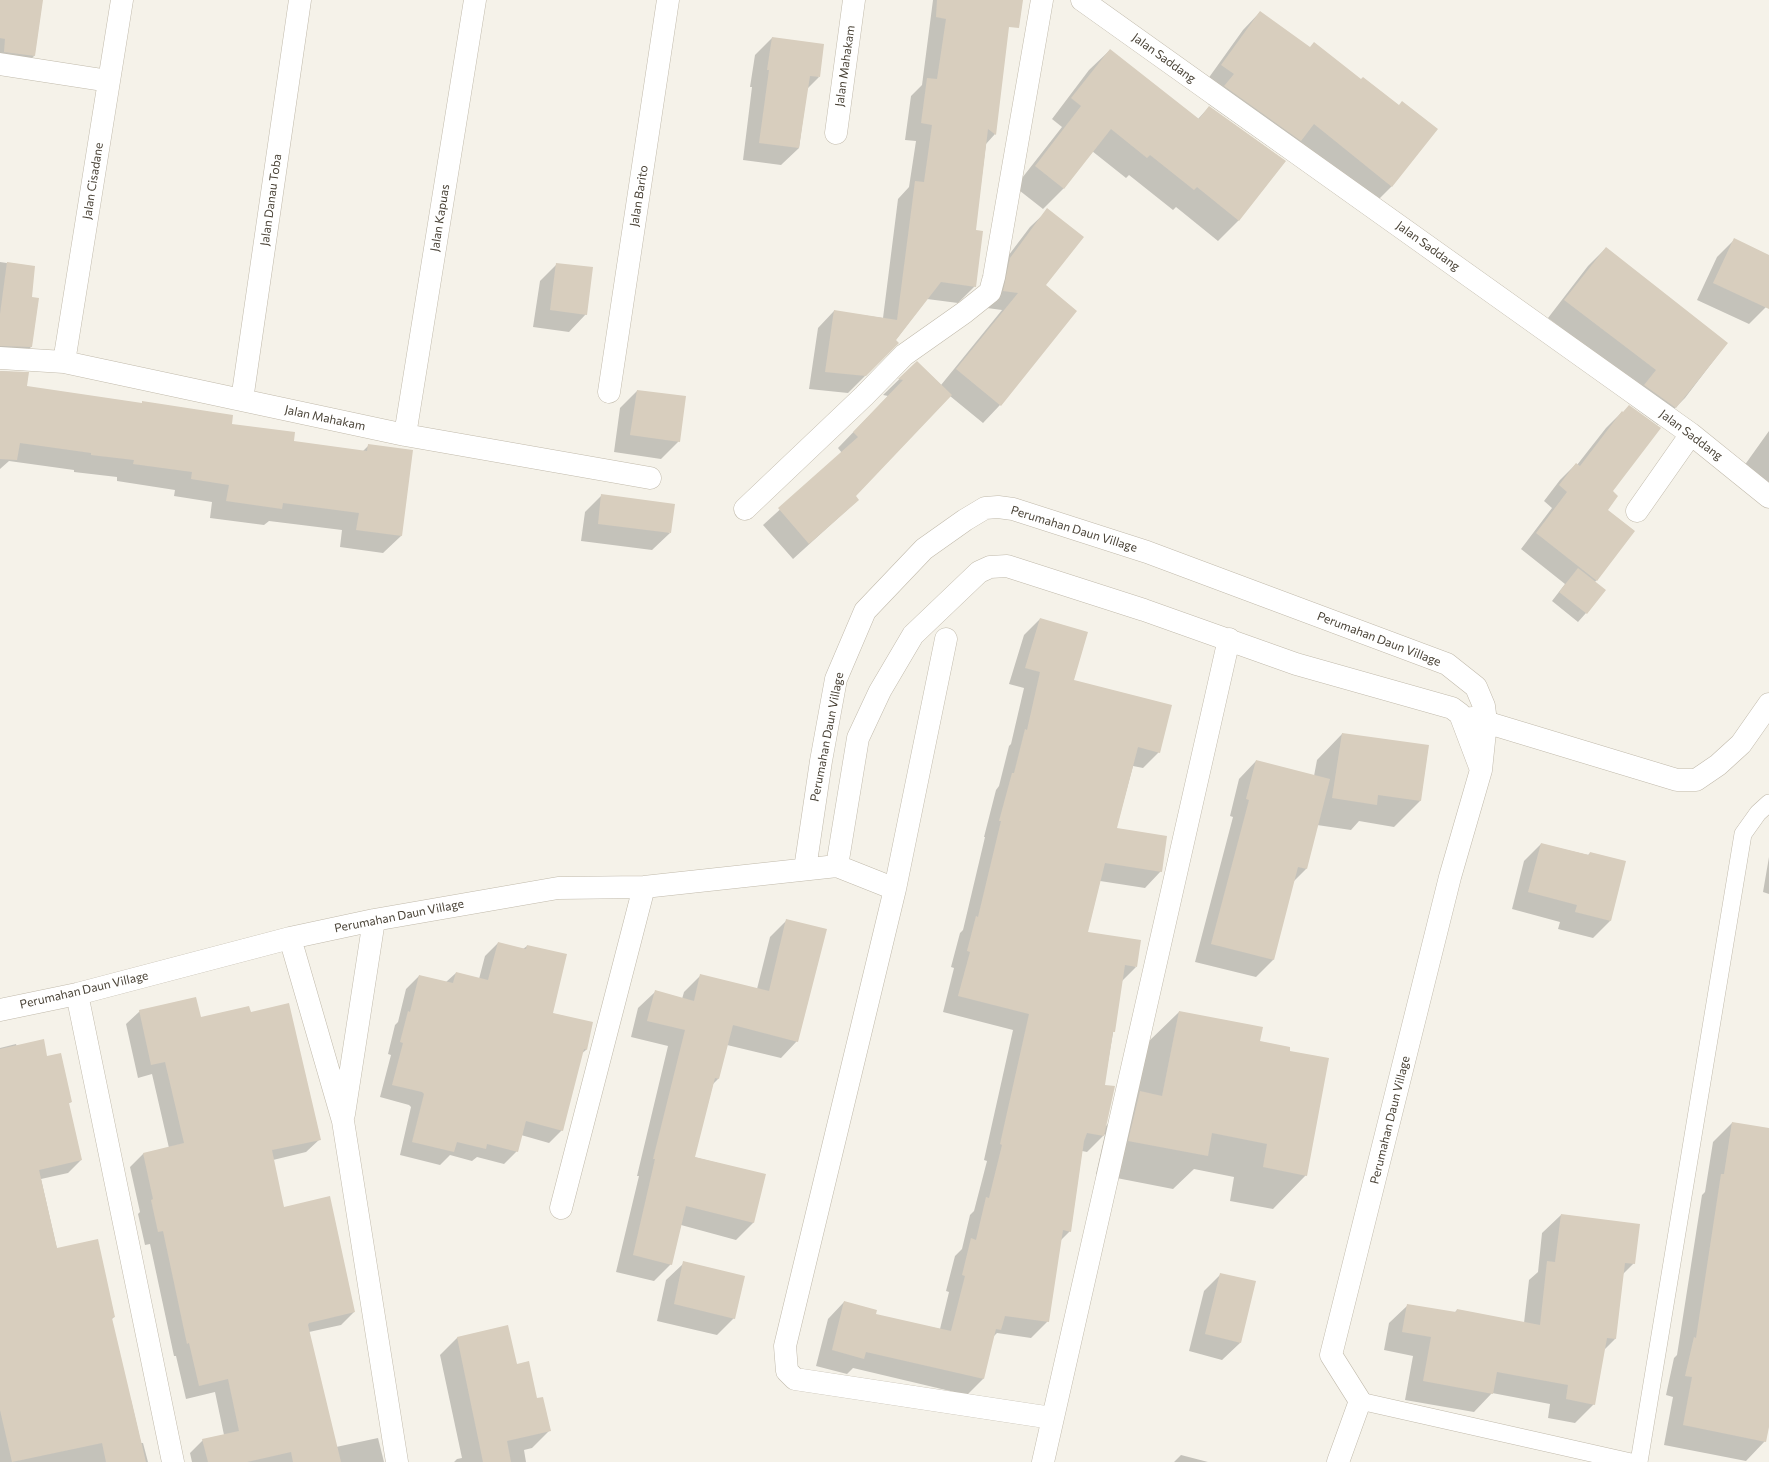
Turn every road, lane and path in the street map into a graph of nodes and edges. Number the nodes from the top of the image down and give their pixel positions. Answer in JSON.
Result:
{"nodes":[{"id":1,"x":122,"y":0,"type":"edge"},
{"id":2,"x":300,"y":0,"type":"edge"},
{"id":3,"x":475,"y":0,"type":"edge"},
{"id":4,"x":668,"y":0,"type":"edge"},
{"id":5,"x":854,"y":0,"type":"edge"},
{"id":6,"x":1042,"y":0,"type":"edge"},
{"id":7,"x":1082,"y":0,"type":"edge"},
{"id":8,"x":0,"y":64,"type":"edge"},
{"id":9,"x":109,"y":81,"type":"junction"},
{"id":10,"x":836,"y":133,"type":"dead end"},
{"id":11,"x":0,"y":358,"type":"edge"},
{"id":12,"x":64,"y":362,"type":"junction"},
{"id":13,"x":609,"y":392,"type":"dead end"},
{"id":14,"x":242,"y":400,"type":"junction"},
{"id":15,"x":1691,"y":434,"type":"junction"},
{"id":16,"x":406,"y":435,"type":"junction"},
{"id":17,"x":650,"y":478,"type":"dead end"},
{"id":18,"x":1769,"y":497,"type":"edge"},
{"id":19,"x":745,"y":509,"type":"dead end"},
{"id":20,"x":1637,"y":511,"type":"dead end"},
{"id":21,"x":946,"y":639,"type":"dead end"},
{"id":22,"x":1229,"y":639,"type":"junction"},
{"id":23,"x":1769,"y":704,"type":"edge"},
{"id":24,"x":1460,"y":714,"type":"junction"},
{"id":25,"x":1486,"y":722,"type":"junction"},
{"id":26,"x":1481,"y":770,"type":"junction"},
{"id":27,"x":1769,"y":803,"type":"edge"},
{"id":28,"x":837,"y":866,"type":"junction"},
{"id":29,"x":805,"y":869,"type":"junction"},
{"id":30,"x":644,"y":887,"type":"junction"},
{"id":31,"x":894,"y":889,"type":"junction"},
{"id":32,"x":374,"y":920,"type":"junction"},
{"id":33,"x":290,"y":938,"type":"junction"},
{"id":34,"x":77,"y":994,"type":"junction"},
{"id":35,"x":0,"y":1010,"type":"edge"},
{"id":36,"x":343,"y":1122,"type":"junction"},
{"id":37,"x":561,"y":1208,"type":"dead end"},
{"id":38,"x":1360,"y":1401,"type":"junction"},
{"id":39,"x":1052,"y":1418,"type":"junction"},
{"id":40,"x":173,"y":1462,"type":"edge"},
{"id":41,"x":397,"y":1462,"type":"edge"},
{"id":42,"x":1043,"y":1462,"type":"edge"},
{"id":43,"x":1338,"y":1462,"type":"edge"},
{"id":44,"x":1631,"y":1462,"type":"edge"},
{"id":45,"x":1639,"y":1462,"type":"edge"}],
"edges":[{"from":1,"to":9,"type":"street","name":"Jalan Cisadane"},
{"from":2,"to":14,"type":"street","name":"Jalan Danau Toba"},
{"from":3,"to":16,"type":"street","name":"Jalan Kapuas"},
{"from":4,"to":13,"type":"street","name":"Jalan Barito"},
{"from":5,"to":10,"type":"street","name":"Jalan Mahakam"},
{"from":6,"to":19,"type":"street"},
{"from":7,"to":15,"type":"street","name":"Jalan Saddang"},
{"from":8,"to":9,"type":"street"},
{"from":9,"to":12,"type":"street","name":"Jalan Cisadane"},
{"from":11,"to":12,"type":"street","name":"Jalan Mahakam"},
{"from":12,"to":14,"type":"street","name":"Jalan Mahakam"},
{"from":14,"to":16,"type":"street","name":"Jalan Mahakam"},
{"from":15,"to":18,"type":"street","name":"Jalan Saddang"},
{"from":15,"to":20,"type":"street"},
{"from":16,"to":17,"type":"street","name":"Jalan Mahakam"},
{"from":21,"to":31,"type":"street"},
{"from":22,"to":24,"type":"street"},
{"from":22,"to":28,"type":"street"},
{"from":22,"to":39,"type":"street"},
{"from":23,"to":25,"type":"street"},
{"from":24,"to":25,"type":"street"},
{"from":24,"to":26,"type":"street"},
{"from":25,"to":26,"type":"street","name":"Perumahan Daun Village"},
{"from":25,"to":29,"type":"street","name":"Perumahan Daun Village"},
{"from":26,"to":38,"type":"street","name":"Perumahan Daun Village"},
{"from":27,"to":45,"type":"lane"},
{"from":28,"to":29,"type":"street","name":"Perumahan Daun Village"},
{"from":28,"to":31,"type":"street"},
{"from":29,"to":30,"type":"street","name":"Perumahan Daun Village"},
{"from":30,"to":32,"type":"street","name":"Perumahan Daun Village"},
{"from":30,"to":37,"type":"street"},
{"from":31,"to":39,"type":"street"},
{"from":32,"to":33,"type":"street","name":"Perumahan Daun Village"},
{"from":32,"to":36,"type":"street"},
{"from":33,"to":34,"type":"street","name":"Perumahan Daun Village"},
{"from":33,"to":36,"type":"street"},
{"from":34,"to":35,"type":"street","name":"Perumahan Daun Village"},
{"from":34,"to":40,"type":"street"},
{"from":36,"to":41,"type":"street"},
{"from":38,"to":43,"type":"street"},
{"from":38,"to":44,"type":"lane"},
{"from":39,"to":42,"type":"street"}]}
